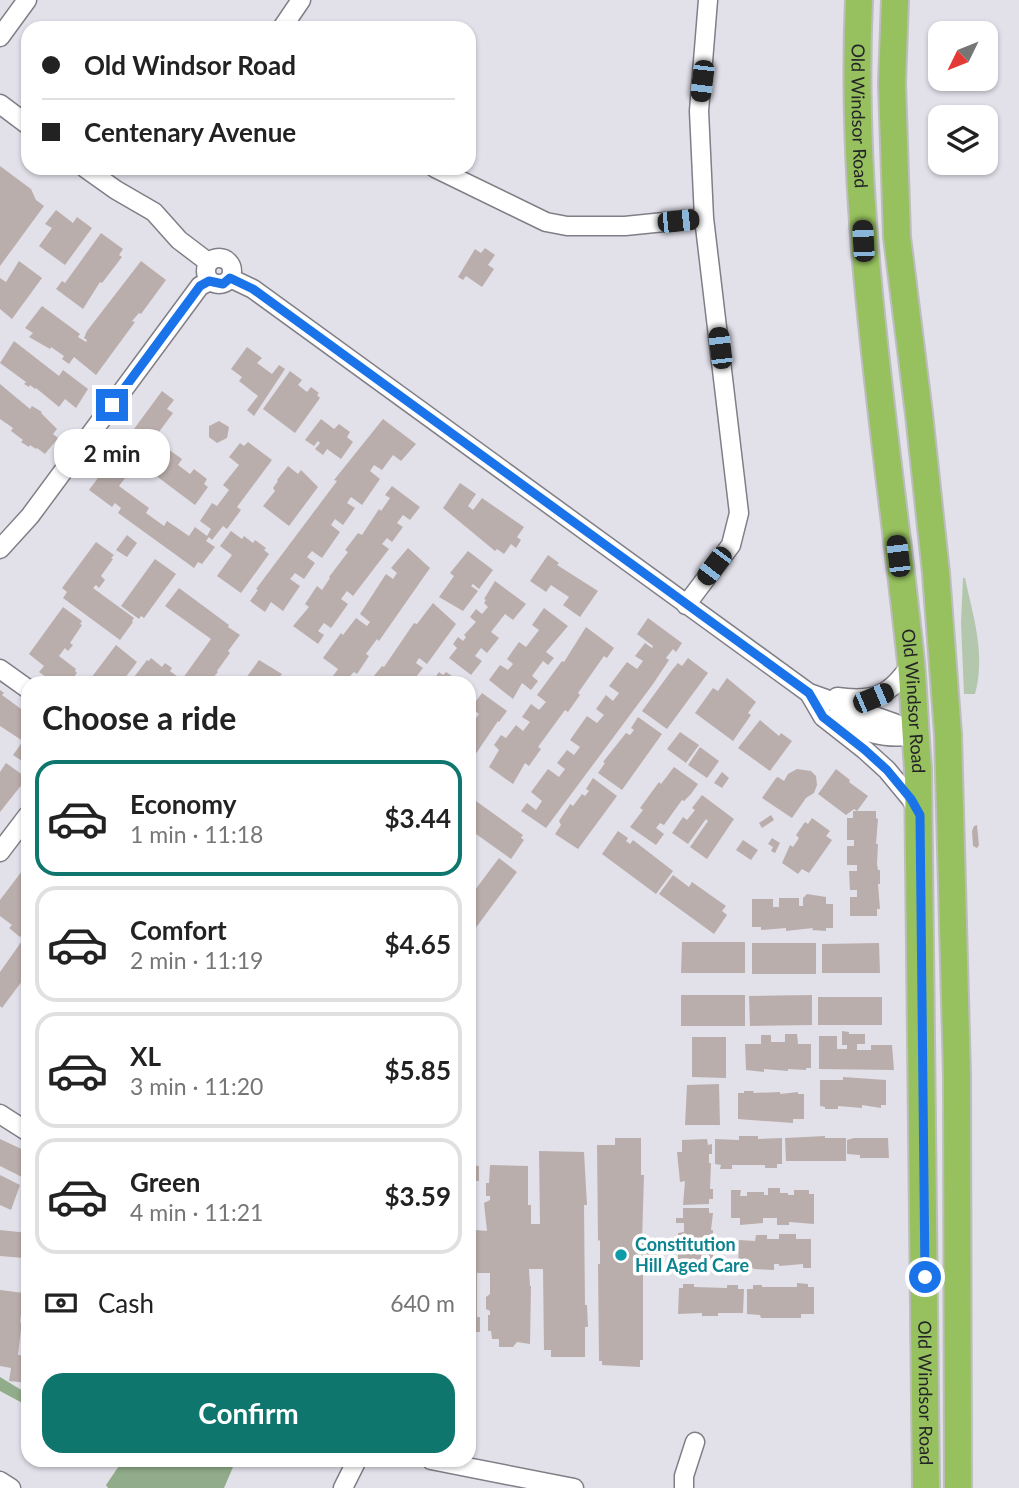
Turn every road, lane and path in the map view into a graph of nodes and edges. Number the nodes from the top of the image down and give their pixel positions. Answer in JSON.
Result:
{"nodes":[{"id":1,"x":27,"y":0,"type":"edge"},
{"id":2,"x":301,"y":0,"type":"edge"},
{"id":3,"x":708,"y":0,"type":"edge"},
{"id":4,"x":859,"y":0,"type":"edge"},
{"id":5,"x":895,"y":0,"type":"edge"},
{"id":6,"x":287,"y":21,"type":"edge"},
{"id":7,"x":0,"y":37,"type":"edge"},
{"id":8,"x":0,"y":104,"type":"edge"},
{"id":9,"x":21,"y":120,"type":"edge"},
{"id":10,"x":95,"y":175,"type":"edge"},
{"id":11,"x":449,"y":175,"type":"edge"},
{"id":12,"x":704,"y":218,"type":"junction"},
{"id":13,"x":208,"y":262,"type":"junction"},
{"id":14,"x":230,"y":278,"type":"junction"},
{"id":15,"x":209,"y":281,"type":"junction"},
{"id":16,"x":0,"y":548,"type":"edge"},
{"id":17,"x":686,"y":605,"type":"junction"},
{"id":18,"x":911,"y":664,"type":"junction"},
{"id":19,"x":0,"y":669,"type":"edge"},
{"id":20,"x":21,"y":684,"type":"edge"},
{"id":21,"x":809,"y":693,"type":"junction"},
{"id":22,"x":948,"y":734,"type":"junction"},
{"id":23,"x":916,"y":736,"type":"junction"},
{"id":24,"x":920,"y":815,"type":"junction"},
{"id":25,"x":21,"y":824,"type":"edge"},
{"id":26,"x":0,"y":852,"type":"edge"},
{"id":27,"x":0,"y":1114,"type":"edge"},
{"id":28,"x":21,"y":1128,"type":"edge"},
{"id":29,"x":695,"y":1442,"type":"dead end"},
{"id":30,"x":354,"y":1467,"type":"edge"},
{"id":31,"x":466,"y":1467,"type":"edge"},
{"id":32,"x":0,"y":1481,"type":"edge"},
{"id":33,"x":11,"y":1488,"type":"edge"},
{"id":34,"x":344,"y":1488,"type":"edge"},
{"id":35,"x":574,"y":1488,"type":"edge"},
{"id":36,"x":684,"y":1488,"type":"edge"},
{"id":37,"x":926,"y":1488,"type":"edge"},
{"id":38,"x":958,"y":1488,"type":"edge"}],
"edges":[{"from":1,"to":7,"type":"street"},
{"from":2,"to":6,"type":"street"},
{"from":3,"to":12,"type":"street"},
{"from":4,"to":18,"type":"highway","name":"Old Windsor Road"},
{"from":5,"to":22,"type":"highway","name":"Old Windsor Road"},
{"from":8,"to":9,"type":"street"},
{"from":10,"to":13,"type":"street"},
{"from":11,"to":12,"type":"street"},
{"from":12,"to":17,"type":"street"},
{"from":13,"to":14,"type":"street"},
{"from":13,"to":15,"type":"street"},
{"from":14,"to":15,"type":"street"},
{"from":14,"to":17,"type":"street"},
{"from":15,"to":16,"type":"street"},
{"from":17,"to":21,"type":"street"},
{"from":18,"to":21,"type":"street"},
{"from":18,"to":23,"type":"highway","name":"Old Windsor Road"},
{"from":19,"to":20,"type":"street"},
{"from":21,"to":23,"type":"street"},
{"from":21,"to":24,"type":"street"},
{"from":22,"to":23,"type":"highway"},
{"from":22,"to":38,"type":"highway","name":"Old Windsor Road"},
{"from":23,"to":24,"type":"highway","name":"Old Windsor Road"},
{"from":24,"to":37,"type":"highway","name":"Old Windsor Road"},
{"from":25,"to":26,"type":"street"},
{"from":27,"to":28,"type":"street"},
{"from":29,"to":36,"type":"street"},
{"from":30,"to":34,"type":"street"},
{"from":31,"to":35,"type":"street"},
{"from":32,"to":33,"type":"street"}]}
